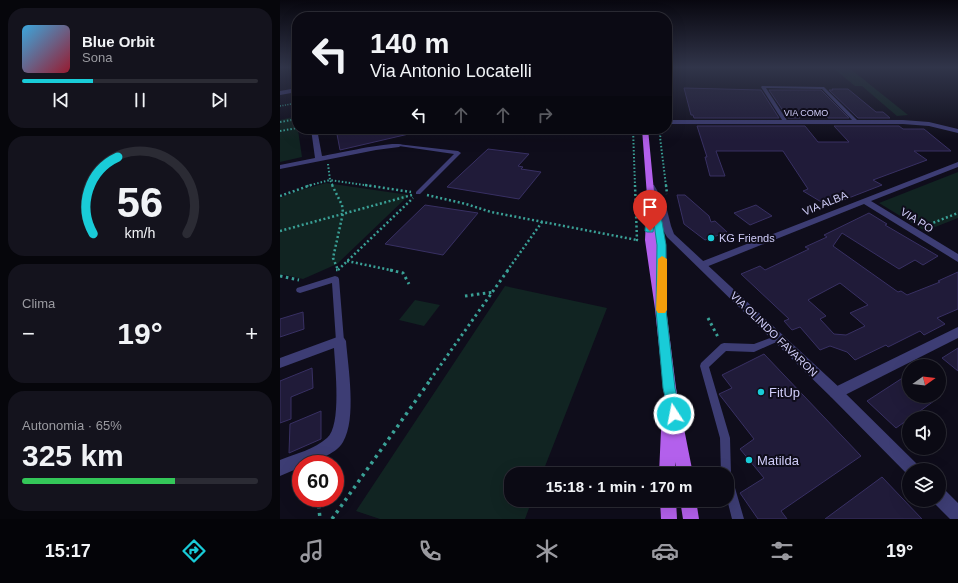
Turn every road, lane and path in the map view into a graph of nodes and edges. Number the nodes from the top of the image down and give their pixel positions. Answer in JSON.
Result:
{"nodes":[{"id":1,"x":766,"y":91,"type":"edge"},
{"id":2,"x":827,"y":91,"type":"edge"},
{"id":3,"x":292,"y":104,"type":"edge"},
{"id":4,"x":280,"y":106,"type":"edge"},
{"id":5,"x":292,"y":119,"type":"edge"},
{"id":6,"x":280,"y":122,"type":"edge"},
{"id":7,"x":672,"y":122,"type":"edge"},
{"id":8,"x":786,"y":122,"type":"junction"},
{"id":9,"x":857,"y":122,"type":"junction"},
{"id":10,"x":292,"y":129,"type":"edge"},
{"id":11,"x":280,"y":131,"type":"edge"},
{"id":12,"x":958,"y":131,"type":"edge"},
{"id":13,"x":316,"y":134,"type":"edge"},
{"id":14,"x":645,"y":134,"type":"edge"},
{"id":15,"x":661,"y":134,"type":"edge"},
{"id":16,"x":399,"y":145,"type":"joint"},
{"id":17,"x":323,"y":159,"type":"junction"},
{"id":18,"x":958,"y":164,"type":"edge"},
{"id":19,"x":280,"y":167,"type":"edge"},
{"id":20,"x":330,"y":180,"type":"junction"},
{"id":21,"x":651,"y":192,"type":"junction"},
{"id":22,"x":418,"y":193,"type":"junction"},
{"id":23,"x":667,"y":194,"type":"dead end"},
{"id":24,"x":280,"y":196,"type":"edge"},
{"id":25,"x":864,"y":201,"type":"junction"},
{"id":26,"x":958,"y":213,"type":"edge"},
{"id":27,"x":343,"y":214,"type":"junction"},
{"id":28,"x":542,"y":222,"type":"junction"},
{"id":29,"x":280,"y":231,"type":"edge"},
{"id":30,"x":913,"y":231,"type":"junction"},
{"id":31,"x":637,"y":240,"type":"dead end"},
{"id":32,"x":958,"y":259,"type":"edge"},
{"id":33,"x":347,"y":261,"type":"junction"},
{"id":34,"x":702,"y":265,"type":"junction"},
{"id":35,"x":338,"y":270,"type":"junction"},
{"id":36,"x":335,"y":279,"type":"junction"},
{"id":37,"x":409,"y":284,"type":"dead end"},
{"id":38,"x":300,"y":290,"type":"dead end"},
{"id":39,"x":494,"y":292,"type":"junction"},
{"id":40,"x":465,"y":296,"type":"dead end"},
{"id":41,"x":708,"y":318,"type":"dead end"},
{"id":42,"x":958,"y":332,"type":"edge"},
{"id":43,"x":778,"y":338,"type":"junction"},
{"id":44,"x":340,"y":341,"type":"junction"},
{"id":45,"x":724,"y":347,"type":"junction"},
{"id":46,"x":280,"y":363,"type":"edge"},
{"id":47,"x":669,"y":388,"type":"junction"},
{"id":48,"x":836,"y":393,"type":"junction"},
{"id":49,"x":906,"y":463,"type":"edge"},
{"id":50,"x":667,"y":467,"type":"edge"},
{"id":51,"x":684,"y":467,"type":"edge"},
{"id":52,"x":726,"y":467,"type":"edge"},
{"id":53,"x":280,"y":468,"type":"edge"},
{"id":54,"x":946,"y":503,"type":"edge"},
{"id":55,"x":734,"y":504,"type":"edge"},
{"id":56,"x":319,"y":507,"type":"edge"},
{"id":57,"x":668,"y":507,"type":"edge"},
{"id":58,"x":689,"y":507,"type":"edge"},
{"id":59,"x":958,"y":514,"type":"edge"},
{"id":60,"x":320,"y":519,"type":"edge"},
{"id":61,"x":332,"y":519,"type":"edge"},
{"id":62,"x":669,"y":519,"type":"edge"},
{"id":63,"x":691,"y":519,"type":"edge"},
{"id":64,"x":738,"y":519,"type":"edge"}],
"edges":[{"from":1,"to":8,"type":"lane"},
{"from":2,"to":9,"type":"lane"},
{"from":3,"to":4,"type":"path"},
{"from":5,"to":6,"type":"path"},
{"from":7,"to":8,"type":"street","name":"VIA COMO"},
{"from":8,"to":9,"type":"street","name":"VIA COMO"},
{"from":9,"to":12,"type":"street","name":"VIA COMO"},
{"from":10,"to":11,"type":"path"},
{"from":13,"to":17,"type":"street"},
{"from":14,"to":21,"type":"main road"},
{"from":15,"to":23,"type":"path"},
{"from":16,"to":17,"type":"street"},
{"from":16,"to":22,"type":"lane"},
{"from":17,"to":19,"type":"street"},
{"from":17,"to":20,"type":"path"},
{"from":18,"to":25,"type":"street","name":"VIA ALBA"},
{"from":20,"to":22,"type":"path"},
{"from":20,"to":24,"type":"path"},
{"from":20,"to":27,"type":"path"},
{"from":21,"to":34,"type":"street","name":"VIA OLINDO FAVARON"},
{"from":21,"to":47,"type":"main road"},
{"from":22,"to":27,"type":"path"},
{"from":22,"to":28,"type":"path"},
{"from":22,"to":33,"type":"path"},
{"from":25,"to":30,"type":"street","name":"VIA PO"},
{"from":25,"to":34,"type":"street","name":"VIA ALBA"},
{"from":26,"to":30,"type":"path"},
{"from":27,"to":29,"type":"path"},
{"from":27,"to":35,"type":"path"},
{"from":28,"to":31,"type":"path"},
{"from":28,"to":39,"type":"path"},
{"from":30,"to":32,"type":"street","name":"VIA PO"},
{"from":33,"to":35,"type":"path"},
{"from":33,"to":37,"type":"path"},
{"from":34,"to":43,"type":"street","name":"VIA OLINDO FAVARON"},
{"from":35,"to":36,"type":"path"},
{"from":36,"to":38,"type":"lane"},
{"from":36,"to":44,"type":"lane"},
{"from":39,"to":40,"type":"path"},
{"from":39,"to":61,"type":"path"},
{"from":41,"to":45,"type":"path"},
{"from":42,"to":48,"type":"street"},
{"from":43,"to":45,"type":"lane"},
{"from":43,"to":48,"type":"street","name":"VIA OLINDO FAVARON"},
{"from":44,"to":46,"type":"street"},
{"from":44,"to":53,"type":"street"},
{"from":45,"to":52,"type":"lane"},
{"from":47,"to":50,"type":"main road"},
{"from":47,"to":51,"type":"main road"},
{"from":48,"to":49,"type":"street","name":"VIA OLINDO FAVARON"},
{"from":54,"to":59,"type":"street"},
{"from":55,"to":64,"type":"lane"},
{"from":56,"to":60,"type":"path"},
{"from":57,"to":62,"type":"main road"},
{"from":58,"to":63,"type":"main road"}]}
